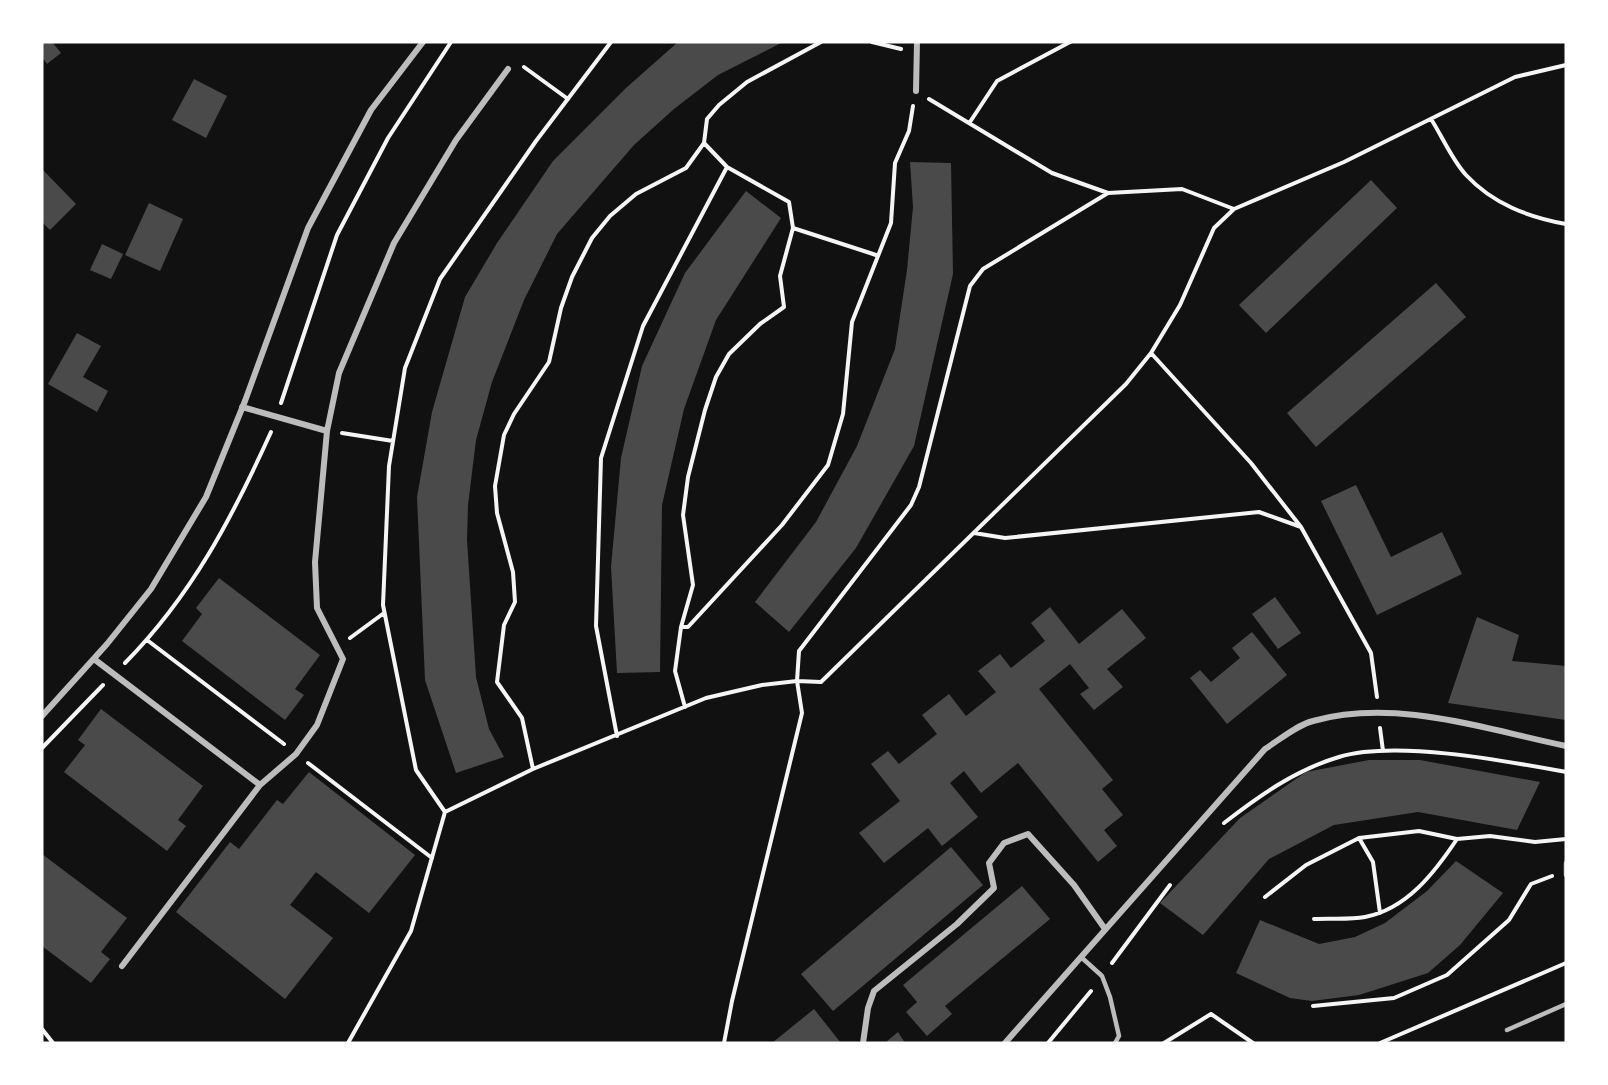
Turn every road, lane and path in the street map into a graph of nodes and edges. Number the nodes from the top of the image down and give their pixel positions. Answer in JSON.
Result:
{"nodes":[{"id":1,"x":423,"y":42,"type":"edge"},
{"id":2,"x":611,"y":42,"type":"edge"},
{"id":3,"x":821,"y":42,"type":"edge"},
{"id":4,"x":872,"y":42,"type":"edge"},
{"id":5,"x":917,"y":42,"type":"edge"},
{"id":6,"x":1070,"y":42,"type":"edge"},
{"id":7,"x":917,"y":53,"type":"junction"},
{"id":8,"x":1566,"y":65,"type":"edge"},
{"id":9,"x":508,"y":69,"type":"joint"},
{"id":10,"x":915,"y":91,"type":"junction"},
{"id":11,"x":568,"y":99,"type":"junction"},
{"id":12,"x":1431,"y":119,"type":"junction"},
{"id":13,"x":970,"y":122,"type":"junction"},
{"id":14,"x":704,"y":143,"type":"junction"},
{"id":15,"x":727,"y":167,"type":"junction"},
{"id":16,"x":1108,"y":193,"type":"junction"},
{"id":17,"x":1234,"y":209,"type":"junction"},
{"id":18,"x":1566,"y":224,"type":"edge"},
{"id":19,"x":793,"y":228,"type":"junction"},
{"id":20,"x":876,"y":255,"type":"junction"},
{"id":21,"x":1151,"y":353,"type":"junction"},
{"id":22,"x":242,"y":408,"type":"junction"},
{"id":23,"x":327,"y":431,"type":"junction"},
{"id":24,"x":393,"y":441,"type":"junction"},
{"id":25,"x":1301,"y":527,"type":"junction"},
{"id":26,"x":974,"y":533,"type":"junction"},
{"id":27,"x":384,"y":613,"type":"junction"},
{"id":28,"x":681,"y":627,"type":"junction"},
{"id":29,"x":337,"y":647,"type":"junction"},
{"id":30,"x":94,"y":659,"type":"junction"},
{"id":31,"x":797,"y":681,"type":"junction"},
{"id":32,"x":685,"y":707,"type":"junction"},
{"id":33,"x":1378,"y":712,"type":"junction"},
{"id":34,"x":42,"y":716,"type":"edge"},
{"id":35,"x":617,"y":736,"type":"junction"},
{"id":36,"x":1566,"y":746,"type":"edge"},
{"id":37,"x":1383,"y":752,"type":"junction"},
{"id":38,"x":533,"y":769,"type":"junction"},
{"id":39,"x":1566,"y":772,"type":"edge"},
{"id":40,"x":260,"y":784,"type":"junction"},
{"id":41,"x":445,"y":812,"type":"junction"},
{"id":42,"x":1220,"y":826,"type":"dead end"},
{"id":43,"x":1359,"y":838,"type":"junction"},
{"id":44,"x":1457,"y":839,"type":"junction"},
{"id":45,"x":1566,"y":839,"type":"edge"},
{"id":46,"x":1566,"y":862,"type":"edge"},
{"id":47,"x":1565,"y":873,"type":"edge"},
{"id":48,"x":1174,"y":881,"type":"dead end"},
{"id":49,"x":1264,"y":897,"type":"dead end"},
{"id":50,"x":1380,"y":913,"type":"junction"},
{"id":51,"x":1314,"y":919,"type":"dead end"},
{"id":52,"x":1105,"y":929,"type":"junction"},
{"id":53,"x":1081,"y":957,"type":"junction"},
{"id":54,"x":1566,"y":963,"type":"edge"},
{"id":55,"x":122,"y":966,"type":"dead end"},
{"id":56,"x":1102,"y":976,"type":"junction"},
{"id":57,"x":1566,"y":1004,"type":"edge"},
{"id":58,"x":1312,"y":1006,"type":"dead end"},
{"id":59,"x":42,"y":1029,"type":"edge"},
{"id":60,"x":1507,"y":1030,"type":"dead end"},
{"id":61,"x":52,"y":1043,"type":"edge"},
{"id":62,"x":348,"y":1043,"type":"edge"},
{"id":63,"x":724,"y":1043,"type":"edge"},
{"id":64,"x":863,"y":1043,"type":"edge"},
{"id":65,"x":1005,"y":1043,"type":"edge"},
{"id":66,"x":1048,"y":1043,"type":"edge"},
{"id":67,"x":1115,"y":1043,"type":"edge"},
{"id":68,"x":1164,"y":1043,"type":"edge"},
{"id":69,"x":1253,"y":1043,"type":"edge"},
{"id":70,"x":1380,"y":1043,"type":"edge"}],
"edges":[{"from":1,"to":22,"type":"street"},
{"from":2,"to":11,"type":"path"},
{"from":3,"to":14,"type":"path"},
{"from":4,"to":7,"type":"path"},
{"from":5,"to":7,"type":"street"},
{"from":6,"to":13,"type":"path"},
{"from":7,"to":10,"type":"street"},
{"from":8,"to":12,"type":"path"},
{"from":9,"to":11,"type":"path"},
{"from":9,"to":23,"type":"street"},
{"from":10,"to":13,"type":"path"},
{"from":10,"to":20,"type":"path"},
{"from":11,"to":24,"type":"path"},
{"from":12,"to":17,"type":"path"},
{"from":12,"to":18,"type":"path"},
{"from":13,"to":16,"type":"path"},
{"from":14,"to":15,"type":"path"},
{"from":14,"to":38,"type":"path"},
{"from":15,"to":19,"type":"path"},
{"from":15,"to":35,"type":"path"},
{"from":16,"to":17,"type":"path"},
{"from":16,"to":31,"type":"path"},
{"from":17,"to":21,"type":"path"},
{"from":19,"to":20,"type":"path"},
{"from":19,"to":28,"type":"path"},
{"from":20,"to":28,"type":"path"},
{"from":21,"to":25,"type":"path"},
{"from":21,"to":26,"type":"path"},
{"from":22,"to":23,"type":"street"},
{"from":22,"to":30,"type":"street"},
{"from":23,"to":24,"type":"path"},
{"from":23,"to":29,"type":"street"},
{"from":24,"to":27,"type":"path"},
{"from":25,"to":26,"type":"path"},
{"from":25,"to":33,"type":"path"},
{"from":26,"to":31,"type":"path"},
{"from":27,"to":29,"type":"path"},
{"from":27,"to":41,"type":"path"},
{"from":28,"to":32,"type":"path"},
{"from":29,"to":40,"type":"street"},
{"from":30,"to":34,"type":"street"},
{"from":30,"to":40,"type":"street"},
{"from":31,"to":32,"type":"path"},
{"from":31,"to":63,"type":"path"},
{"from":32,"to":35,"type":"path"},
{"from":33,"to":36,"type":"street"},
{"from":33,"to":37,"type":"path"},
{"from":33,"to":52,"type":"street"},
{"from":35,"to":38,"type":"path"},
{"from":37,"to":39,"type":"path"},
{"from":37,"to":42,"type":"path"},
{"from":38,"to":41,"type":"path"},
{"from":40,"to":55,"type":"street"},
{"from":41,"to":62,"type":"path"},
{"from":43,"to":44,"type":"path"},
{"from":43,"to":49,"type":"path"},
{"from":43,"to":50,"type":"path"},
{"from":44,"to":45,"type":"path"},
{"from":44,"to":50,"type":"path"},
{"from":46,"to":47,"type":"lane"},
{"from":47,"to":58,"type":"path"},
{"from":48,"to":56,"type":"path"},
{"from":50,"to":51,"type":"path"},
{"from":52,"to":53,"type":"street"},
{"from":52,"to":64,"type":"street"},
{"from":53,"to":56,"type":"lane"},
{"from":53,"to":65,"type":"street"},
{"from":54,"to":70,"type":"path"},
{"from":56,"to":66,"type":"path"},
{"from":56,"to":67,"type":"lane"},
{"from":57,"to":60,"type":"lane"},
{"from":59,"to":61,"type":"path"},
{"from":68,"to":69,"type":"path"}]}
